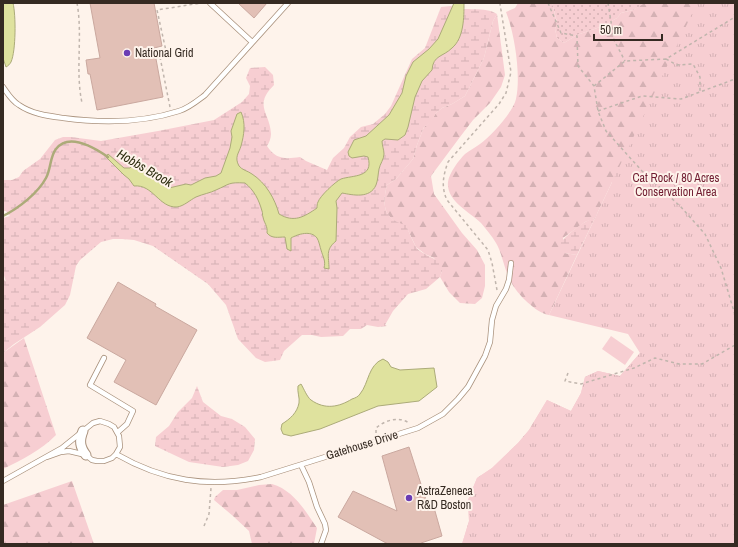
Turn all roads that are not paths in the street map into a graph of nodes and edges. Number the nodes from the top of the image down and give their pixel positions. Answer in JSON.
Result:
{"nodes":[{"id":1,"x":210,"y":3,"type":"edge"},
{"id":2,"x":288,"y":3,"type":"edge"},
{"id":3,"x":252,"y":42,"type":"junction"},
{"id":4,"x":3,"y":87,"type":"edge"},
{"id":5,"x":511,"y":263,"type":"dead end"},
{"id":6,"x":104,"y":358,"type":"dead end"},
{"id":7,"x":83,"y":431,"type":"junction"},
{"id":8,"x":118,"y":432,"type":"junction"},
{"id":9,"x":116,"y":454,"type":"junction"},
{"id":10,"x":86,"y":455,"type":"junction"},
{"id":11,"x":47,"y":456,"type":"junction"},
{"id":12,"x":301,"y":465,"type":"junction"},
{"id":13,"x":3,"y":480,"type":"edge"},
{"id":14,"x":321,"y":544,"type":"edge"}],
"edges":[{"from":1,"to":3,"type":"lane"},
{"from":2,"to":3,"type":"lane"},
{"from":3,"to":4,"type":"lane"},
{"from":5,"to":12,"type":"lane","name":"Gatehouse Drive"},
{"from":6,"to":8,"type":"lane"},
{"from":7,"to":8,"type":"lane"},
{"from":7,"to":10,"type":"street"},
{"from":7,"to":11,"type":"lane"},
{"from":8,"to":9,"type":"lane"},
{"from":9,"to":10,"type":"lane"},
{"from":9,"to":12,"type":"lane","name":"Gatehouse Drive"},
{"from":10,"to":11,"type":"lane"},
{"from":11,"to":13,"type":"lane"},
{"from":12,"to":14,"type":"lane"}]}
